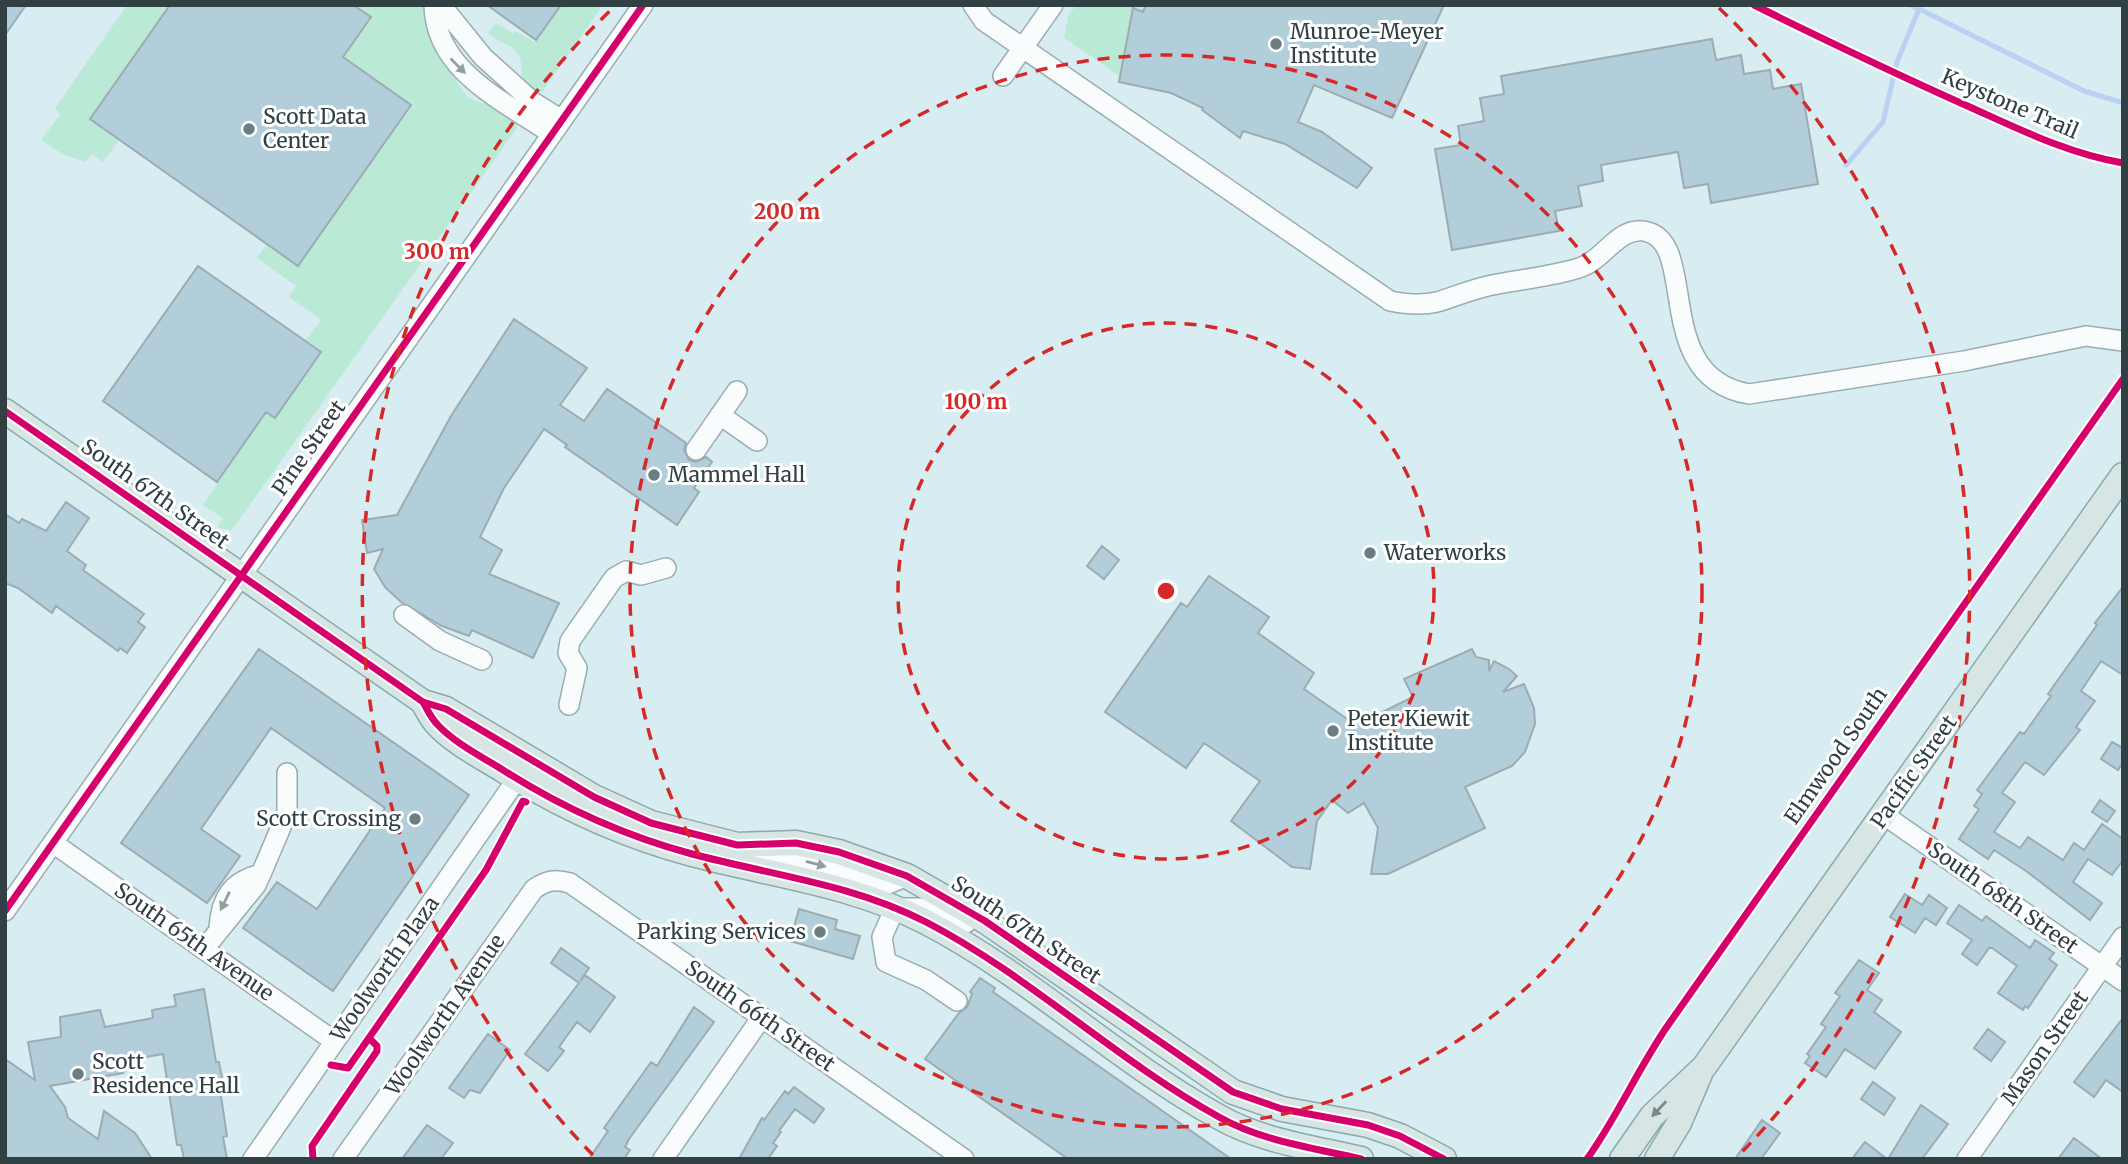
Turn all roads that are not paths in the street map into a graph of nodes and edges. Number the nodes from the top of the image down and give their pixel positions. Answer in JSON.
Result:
{"nodes":[{"id":1,"x":434,"y":5,"type":"edge"},
{"id":2,"x":441,"y":5,"type":"edge"},
{"id":3,"x":643,"y":5,"type":"edge"},
{"id":4,"x":973,"y":5,"type":"edge"},
{"id":5,"x":1053,"y":5,"type":"edge"},
{"id":6,"x":1023,"y":48,"type":"junction"},
{"id":7,"x":1003,"y":76,"type":"dead end"},
{"id":8,"x":557,"y":127,"type":"junction"},
{"id":9,"x":2123,"y":341,"type":"edge"},
{"id":10,"x":737,"y":391,"type":"dead end"},
{"id":11,"x":5,"y":411,"type":"edge"},
{"id":12,"x":720,"y":415,"type":"junction"},
{"id":13,"x":757,"y":441,"type":"dead end"},
{"id":14,"x":696,"y":450,"type":"dead end"},
{"id":15,"x":2123,"y":475,"type":"edge"},
{"id":16,"x":666,"y":568,"type":"dead end"},
{"id":17,"x":241,"y":576,"type":"junction"},
{"id":18,"x":404,"y":615,"type":"dead end"},
{"id":19,"x":482,"y":660,"type":"dead end"},
{"id":20,"x":423,"y":702,"type":"junction"},
{"id":21,"x":569,"y":705,"type":"dead end"},
{"id":22,"x":287,"y":774,"type":"dead end"},
{"id":23,"x":516,"y":779,"type":"junction"},
{"id":24,"x":1884,"y":815,"type":"junction"},
{"id":25,"x":53,"y":843,"type":"junction"},
{"id":26,"x":750,"y":866,"type":"junction"},
{"id":27,"x":907,"y":876,"type":"junction"},
{"id":28,"x":553,"y":880,"type":"joint"},
{"id":29,"x":895,"y":908,"type":"junction"},
{"id":30,"x":5,"y":911,"type":"edge"},
{"id":31,"x":2123,"y":937,"type":"edge"},
{"id":32,"x":204,"y":949,"type":"junction"},
{"id":33,"x":2102,"y":967,"type":"junction"},
{"id":34,"x":2123,"y":981,"type":"edge"},
{"id":35,"x":957,"y":1001,"type":"dead end"},
{"id":36,"x":1105,"y":1004,"type":"junction"},
{"id":37,"x":762,"y":1017,"type":"junction"},
{"id":38,"x":334,"y":1041,"type":"junction"},
{"id":39,"x":1703,"y":1067,"type":"junction"},
{"id":40,"x":1185,"y":1096,"type":"junction"},
{"id":41,"x":1315,"y":1115,"type":"junction"},
{"id":42,"x":1308,"y":1153,"type":"edge"},
{"id":43,"x":253,"y":1159,"type":"edge"},
{"id":44,"x":343,"y":1159,"type":"edge"},
{"id":45,"x":663,"y":1159,"type":"edge"},
{"id":46,"x":964,"y":1159,"type":"edge"},
{"id":47,"x":1361,"y":1159,"type":"edge"},
{"id":48,"x":1444,"y":1159,"type":"edge"},
{"id":49,"x":1622,"y":1159,"type":"edge"},
{"id":50,"x":1657,"y":1159,"type":"edge"},
{"id":51,"x":1967,"y":1159,"type":"edge"}],
"edges":[{"from":1,"to":8,"type":"street","one_way":true},
{"from":2,"to":8,"type":"street"},
{"from":3,"to":8,"type":"street","name":"Pine Street"},
{"from":4,"to":6,"type":"street"},
{"from":5,"to":6,"type":"street"},
{"from":6,"to":7,"type":"street"},
{"from":6,"to":9,"type":"street"},
{"from":8,"to":17,"type":"street","name":"Pine Street"},
{"from":10,"to":12,"type":"street"},
{"from":11,"to":17,"type":"main road","name":"South 67th Street"},
{"from":12,"to":13,"type":"street"},
{"from":12,"to":14,"type":"street"},
{"from":15,"to":24,"type":"main road","name":"Pacific Street"},
{"from":16,"to":21,"type":"street"},
{"from":17,"to":20,"type":"main road","name":"South 67th Street"},
{"from":17,"to":25,"type":"street","name":"Pine Street"},
{"from":18,"to":19,"type":"street"},
{"from":20,"to":23,"type":"main road","name":"South 67th Street"},
{"from":20,"to":27,"type":"main road","name":"South 67th Street"},
{"from":22,"to":32,"type":"street"},
{"from":23,"to":26,"type":"main road","name":"South 67th Street"},
{"from":23,"to":38,"type":"street","name":"Woolworth Plaza"},
{"from":24,"to":33,"type":"street","name":"South 68th Street"},
{"from":24,"to":39,"type":"main road","name":"Pacific Street"},
{"from":25,"to":30,"type":"street","name":"Pine Street"},
{"from":25,"to":32,"type":"street","name":"South 65th Avenue"},
{"from":26,"to":27,"type":"street","one_way":true},
{"from":26,"to":29,"type":"main road","name":"South 67th Street"},
{"from":27,"to":36,"type":"main road","name":"South 67th Street"},
{"from":28,"to":37,"type":"street","name":"South 66th Street"},
{"from":28,"to":44,"type":"street","name":"Woolworth Avenue"},
{"from":29,"to":35,"type":"street"},
{"from":29,"to":36,"type":"street"},
{"from":29,"to":40,"type":"main road","name":"South 67th Street"},
{"from":31,"to":33,"type":"street","name":"Mason Street"},
{"from":32,"to":38,"type":"street","name":"South 65th Avenue"},
{"from":33,"to":34,"type":"street","name":"South 68th Street"},
{"from":33,"to":51,"type":"street","name":"Mason Street"},
{"from":36,"to":41,"type":"main road","name":"South 67th Street"},
{"from":37,"to":45,"type":"street"},
{"from":37,"to":46,"type":"street","name":"South 66th Street"},
{"from":38,"to":43,"type":"street","name":"Woolworth Plaza"},
{"from":39,"to":49,"type":"main road","name":"Pacific Street","one_way":true},
{"from":39,"to":50,"type":"main road","name":"Pacific Street"},
{"from":40,"to":41,"type":"main road"},
{"from":40,"to":42,"type":"main road","name":"South 67th Street"},
{"from":41,"to":48,"type":"main road","name":"South 67th Street"},
{"from":42,"to":47,"type":"main road","name":"South 67th Street"}]}
